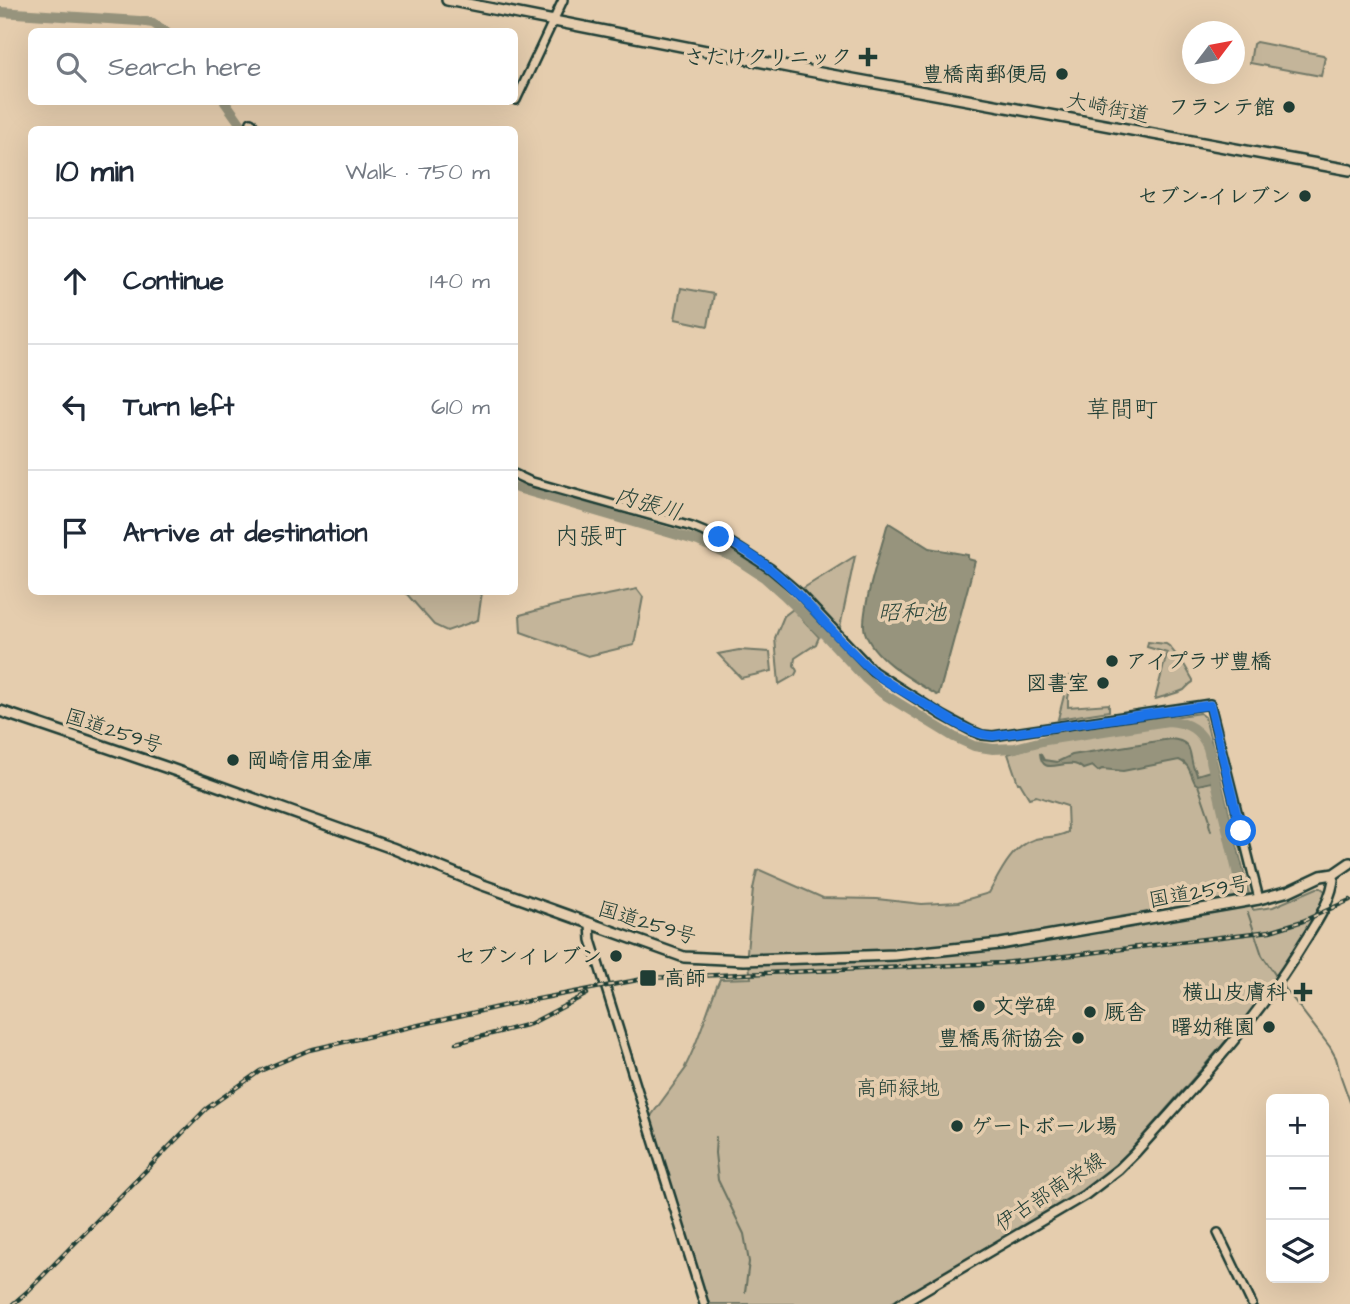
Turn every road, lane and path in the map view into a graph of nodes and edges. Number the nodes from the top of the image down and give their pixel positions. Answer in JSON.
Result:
{"nodes":[{"id":1,"x":447,"y":0,"type":"edge"},
{"id":2,"x":563,"y":0,"type":"edge"},
{"id":3,"x":553,"y":22,"type":"junction"},
{"id":4,"x":518,"y":96,"type":"edge"},
{"id":5,"x":251,"y":122,"type":"dead end"},
{"id":6,"x":254,"y":126,"type":"edge"},
{"id":7,"x":1350,"y":170,"type":"edge"},
{"id":8,"x":518,"y":475,"type":"edge"},
{"id":9,"x":0,"y":711,"type":"edge"},
{"id":10,"x":1350,"y":863,"type":"edge"},
{"id":11,"x":1334,"y":874,"type":"junction"},
{"id":12,"x":1259,"y":900,"type":"junction"},
{"id":13,"x":590,"y":924,"type":"junction"},
{"id":14,"x":1218,"y":1233,"type":"dead end"},
{"id":15,"x":704,"y":1304,"type":"edge"},
{"id":16,"x":900,"y":1304,"type":"edge"},
{"id":17,"x":1252,"y":1304,"type":"edge"}],
"edges":[{"from":1,"to":3,"type":"main road","name":"大崎街道"},
{"from":2,"to":3,"type":"street"},
{"from":3,"to":4,"type":"street"},
{"from":3,"to":7,"type":"main road","name":"大崎街道"},
{"from":5,"to":6,"type":"street"},
{"from":8,"to":12,"type":"street"},
{"from":9,"to":13,"type":"main road","name":"国道259号"},
{"from":10,"to":11,"type":"main road","name":"国道259号"},
{"from":11,"to":12,"type":"main road","name":"国道259号"},
{"from":11,"to":16,"type":"main road","name":"伊古部南栄線"},
{"from":12,"to":13,"type":"main road","name":"国道259号"},
{"from":13,"to":15,"type":"street"},
{"from":14,"to":17,"type":"street"}]}
